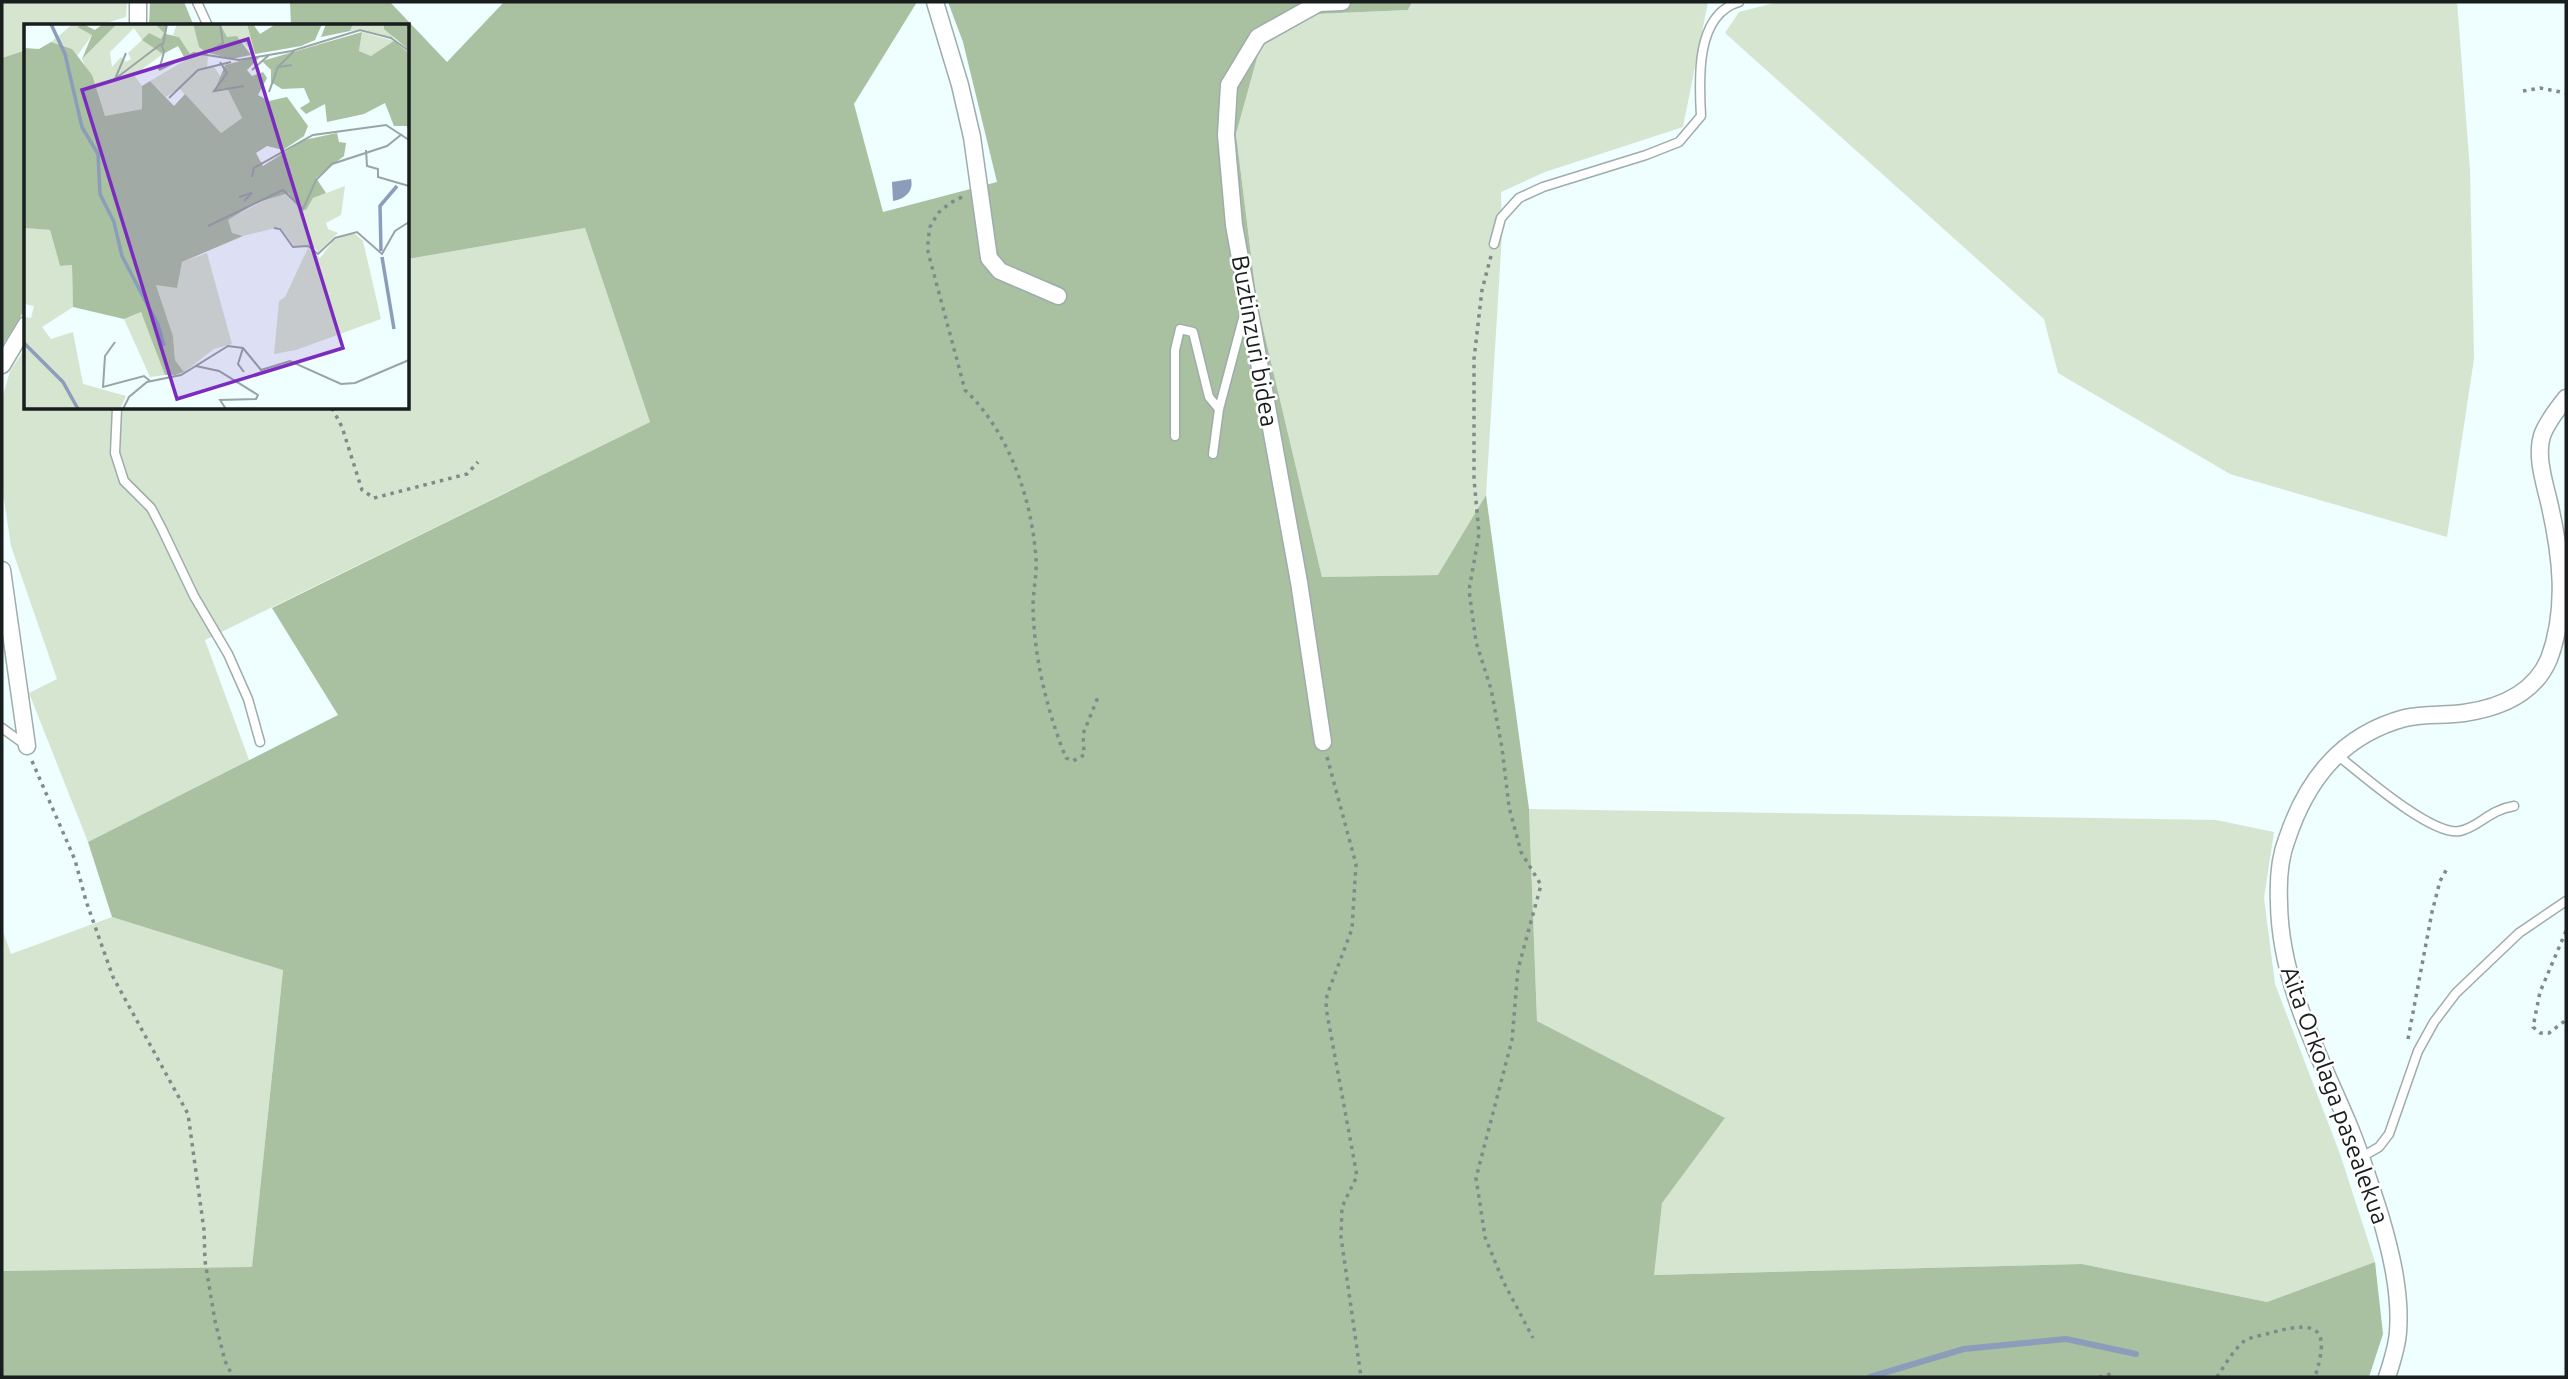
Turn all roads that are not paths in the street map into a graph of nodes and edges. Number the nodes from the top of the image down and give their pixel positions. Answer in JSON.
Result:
{"nodes":[{"id":1,"x":138,"y":2,"type":"edge"},
{"id":2,"x":197,"y":2,"type":"edge"},
{"id":3,"x":935,"y":2,"type":"edge"},
{"id":4,"x":1342,"y":2,"type":"edge"},
{"id":5,"x":1739,"y":2,"type":"edge"},
{"id":6,"x":138,"y":24,"type":"edge"},
{"id":7,"x":207,"y":24,"type":"edge"},
{"id":8,"x":1494,"y":244,"type":"road end"},
{"id":9,"x":1058,"y":296,"type":"dead end"},
{"id":10,"x":1248,"y":302,"type":"junction"},
{"id":11,"x":24,"y":328,"type":"edge"},
{"id":12,"x":4,"y":356,"type":"edge"},
{"id":13,"x":2566,"y":398,"type":"edge"},
{"id":14,"x":1219,"y":409,"type":"junction"},
{"id":15,"x":117,"y":410,"type":"edge"},
{"id":16,"x":1175,"y":436,"type":"dead end"},
{"id":17,"x":1213,"y":454,"type":"dead end"},
{"id":18,"x":2,"y":570,"type":"edge"},
{"id":19,"x":2,"y":728,"type":"edge"},
{"id":20,"x":260,"y":742,"type":"dead end"},
{"id":21,"x":1323,"y":742,"type":"road end"},
{"id":22,"x":27,"y":746,"type":"joint"},
{"id":23,"x":2336,"y":754,"type":"junction"},
{"id":24,"x":2514,"y":806,"type":"dead end"},
{"id":25,"x":2566,"y":901,"type":"edge"},
{"id":26,"x":2360,"y":1158,"type":"junction"},
{"id":27,"x":2387,"y":1377,"type":"edge"}],
"edges":[{"from":1,"to":6,"type":"street"},
{"from":2,"to":7,"type":"lane"},
{"from":3,"to":9,"type":"street"},
{"from":4,"to":10,"type":"street","name":"Buztinzuri bidea"},
{"from":5,"to":8,"type":"lane"},
{"from":10,"to":14,"type":"lane"},
{"from":10,"to":21,"type":"street","name":"Buztinzuri bidea"},
{"from":11,"to":12,"type":"street"},
{"from":13,"to":23,"type":"street","name":"Aita Orkolaga pasealekua"},
{"from":14,"to":16,"type":"lane"},
{"from":14,"to":17,"type":"lane"},
{"from":15,"to":20,"type":"lane"},
{"from":18,"to":22,"type":"street"},
{"from":19,"to":22,"type":"lane"},
{"from":23,"to":24,"type":"lane"},
{"from":23,"to":26,"type":"street","name":"Aita Orkolaga pasealekua"},
{"from":25,"to":26,"type":"lane"},
{"from":26,"to":27,"type":"street","name":"Aita Orkolaga pasealekua"}]}
